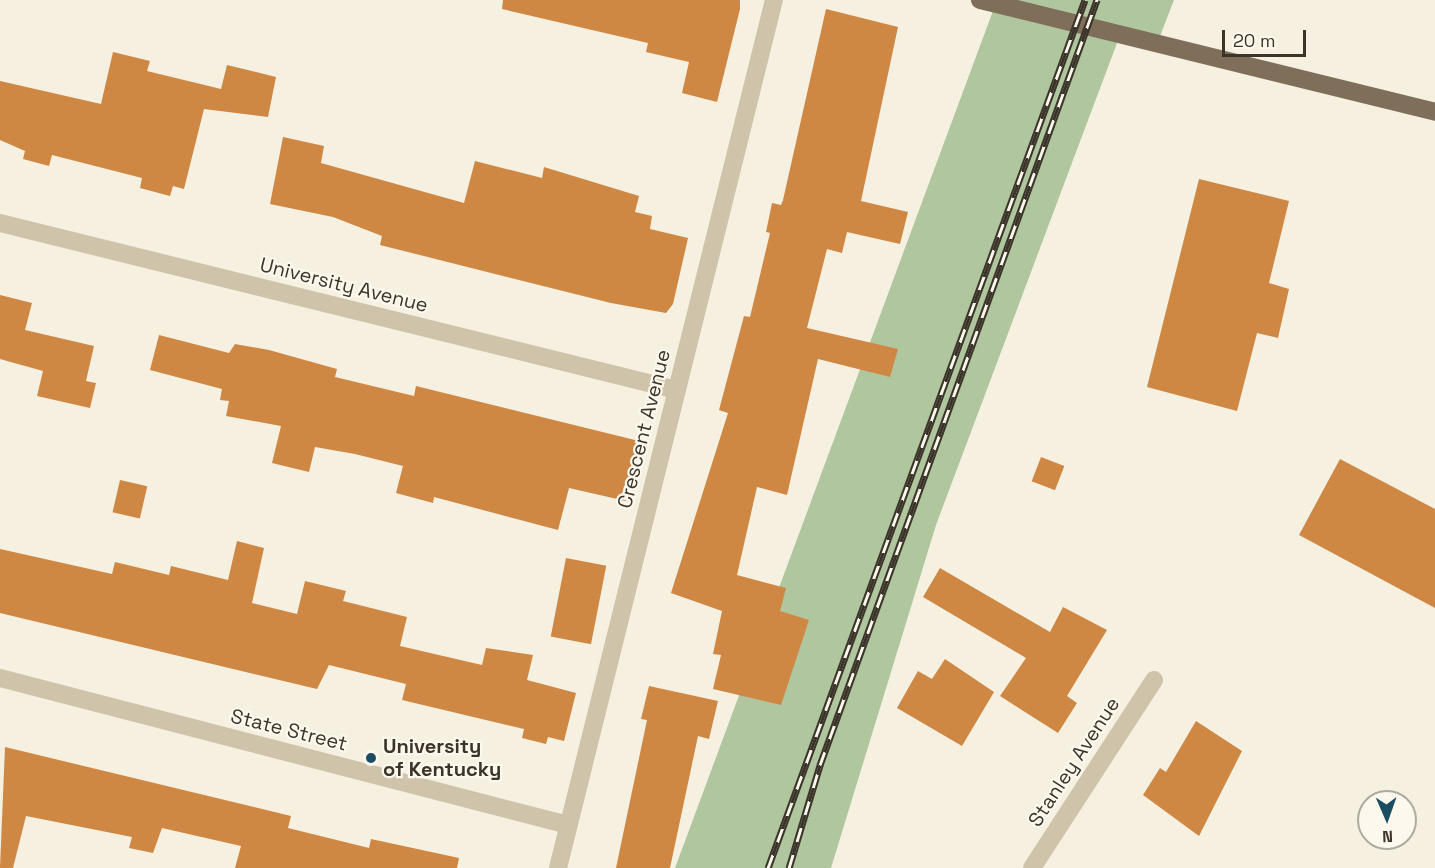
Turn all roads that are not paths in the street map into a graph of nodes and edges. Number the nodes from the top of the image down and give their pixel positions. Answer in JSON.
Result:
{"nodes":[{"id":1,"x":774,"y":0,"type":"edge"},
{"id":2,"x":980,"y":0,"type":"edge"},
{"id":3,"x":1435,"y":112,"type":"edge"},
{"id":4,"x":0,"y":223,"type":"edge"},
{"id":5,"x":677,"y":390,"type":"junction"},
{"id":6,"x":0,"y":678,"type":"edge"},
{"id":7,"x":1154,"y":680,"type":"dead end"},
{"id":8,"x":568,"y":825,"type":"junction"},
{"id":9,"x":558,"y":868,"type":"edge"},
{"id":10,"x":1032,"y":868,"type":"edge"}],
"edges":[{"from":1,"to":5,"type":"street","name":"Crescent Avenue"},
{"from":2,"to":3,"type":"main road"},
{"from":4,"to":5,"type":"street","name":"University Avenue"},
{"from":5,"to":8,"type":"street","name":"Crescent Avenue"},
{"from":6,"to":8,"type":"street","name":"State Street"},
{"from":7,"to":10,"type":"street","name":"Stanley Avenue"},
{"from":8,"to":9,"type":"street","name":"Crescent Avenue"}]}
